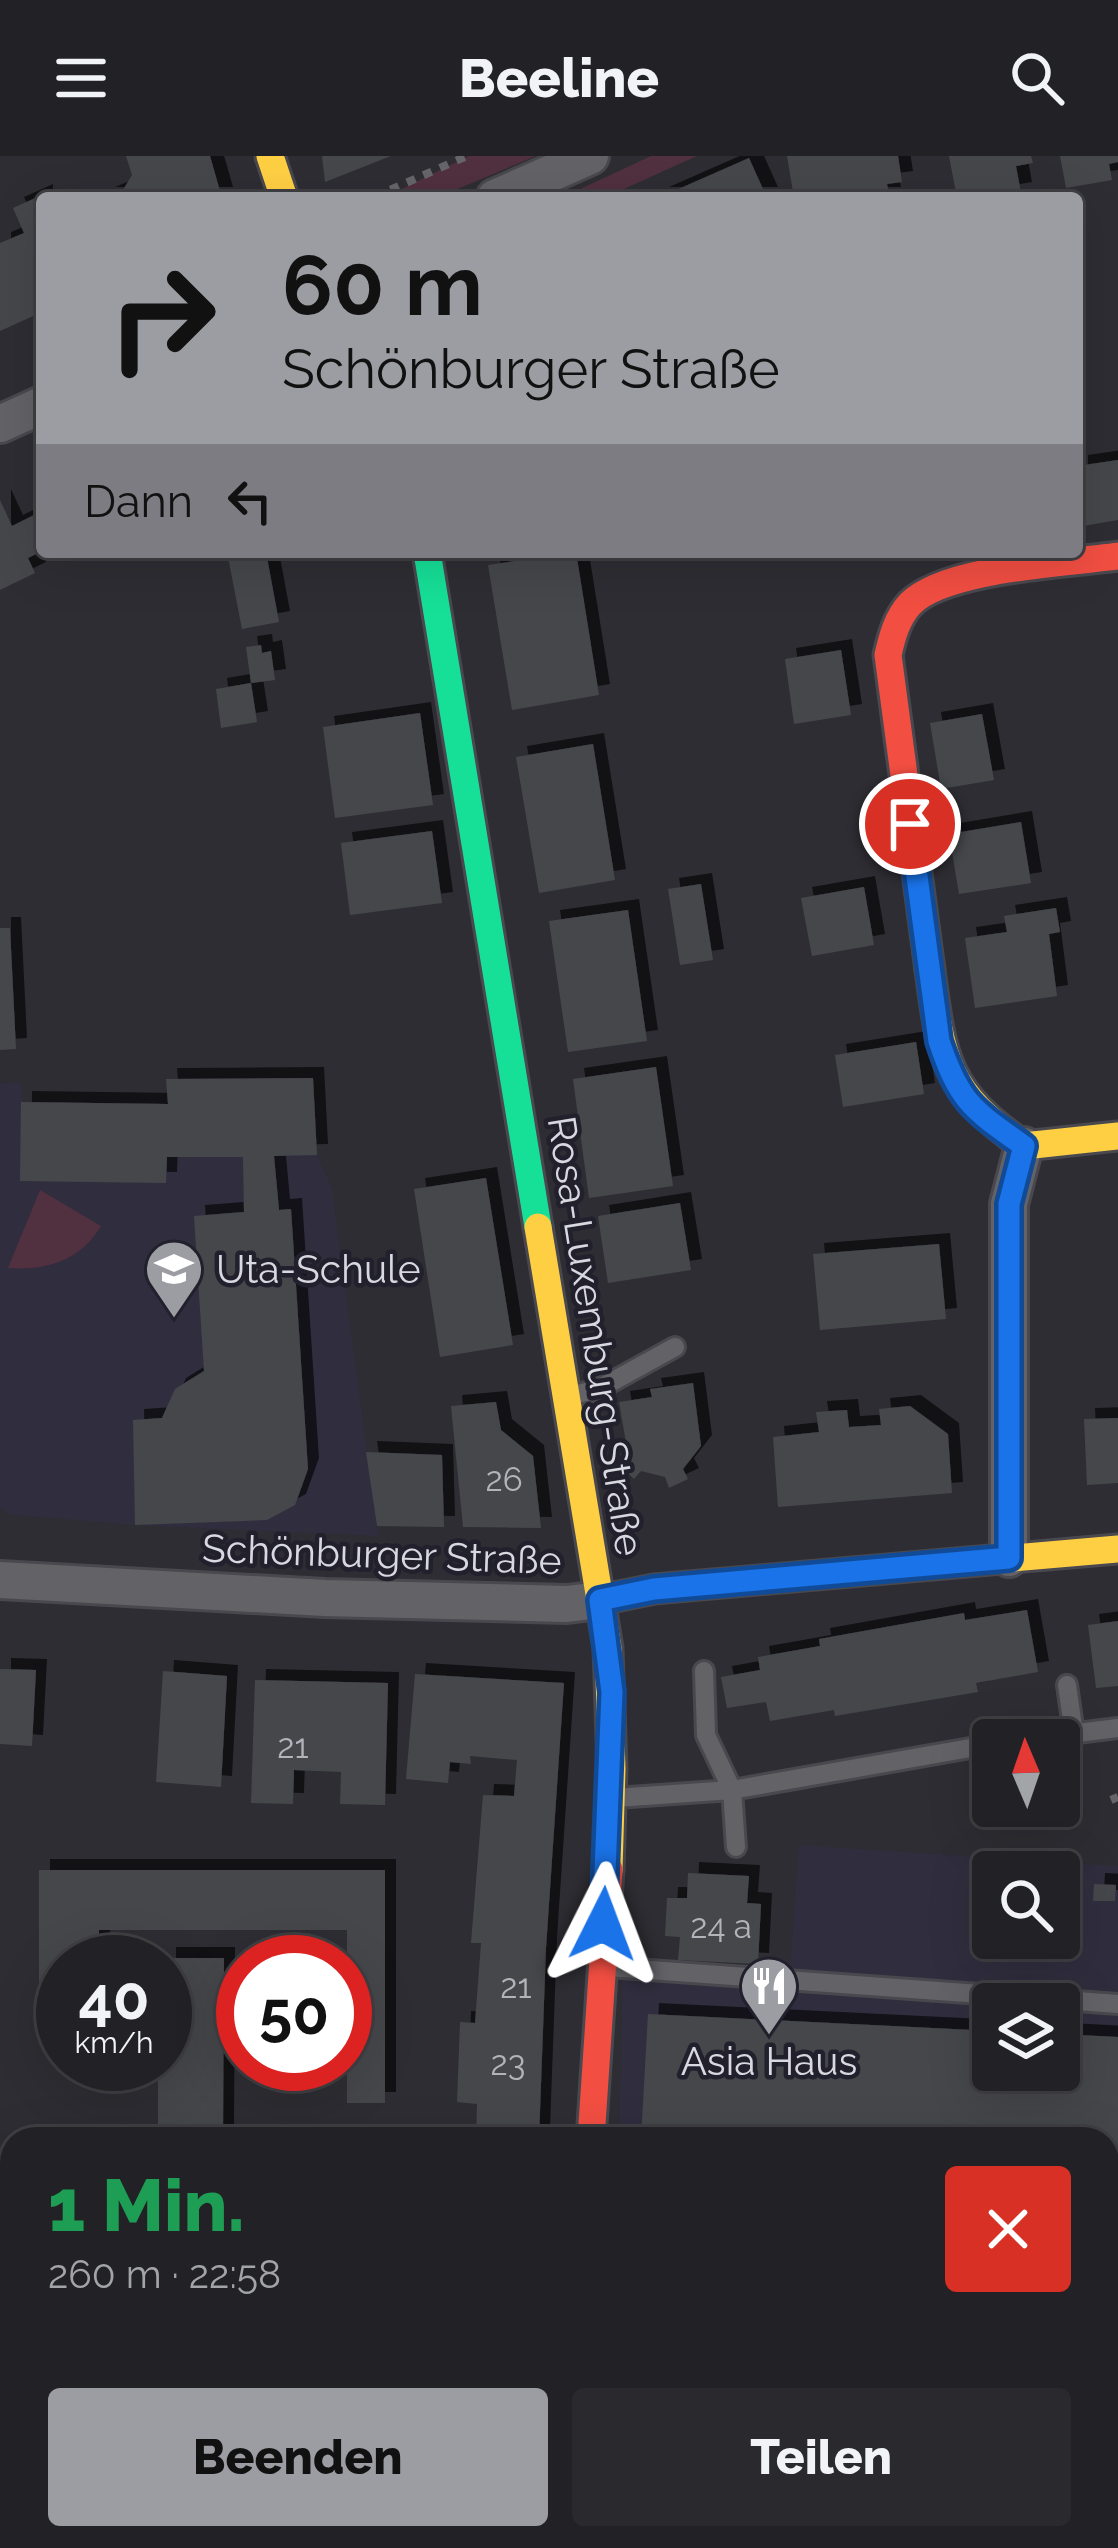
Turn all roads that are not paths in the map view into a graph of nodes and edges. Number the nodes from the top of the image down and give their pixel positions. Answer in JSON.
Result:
{"nodes":[{"id":1,"x":270,"y":156,"type":"edge"},
{"id":2,"x":590,"y":156,"type":"edge"},
{"id":3,"x":282,"y":192,"type":"edge"},
{"id":4,"x":509,"y":192,"type":"edge"},
{"id":5,"x":36,"y":408,"type":"edge"},
{"id":6,"x":0,"y":424,"type":"edge"},
{"id":7,"x":1118,"y":556,"type":"edge"},
{"id":8,"x":428,"y":558,"type":"edge"},
{"id":9,"x":1118,"y":1136,"type":"edge"},
{"id":10,"x":1024,"y":1146,"type":"junction"},
{"id":11,"x":675,"y":1347,"type":"dead end"},
{"id":12,"x":566,"y":1395,"type":"junction"},
{"id":13,"x":1118,"y":1549,"type":"edge"},
{"id":14,"x":1009,"y":1558,"type":"junction"},
{"id":15,"x":0,"y":1580,"type":"edge"},
{"id":16,"x":600,"y":1600,"type":"junction"},
{"id":17,"x":704,"y":1671,"type":"dead end"},
{"id":18,"x":1066,"y":1685,"type":"dead end"},
{"id":19,"x":1072,"y":1719,"type":"edge"},
{"id":20,"x":1118,"y":1728,"type":"edge"},
{"id":21,"x":1080,"y":1733,"type":"edge"},
{"id":22,"x":972,"y":1748,"type":"edge"},
{"id":23,"x":732,"y":1790,"type":"junction"},
{"id":24,"x":610,"y":1798,"type":"junction"},
{"id":25,"x":736,"y":1847,"type":"dead end"},
{"id":26,"x":601,"y":1966,"type":"junction"},
{"id":27,"x":1118,"y":2004,"type":"edge"},
{"id":28,"x":592,"y":2127,"type":"edge"}],
"edges":[{"from":1,"to":3,"type":"main road"},
{"from":2,"to":4,"type":"street"},
{"from":5,"to":6,"type":"street"},
{"from":7,"to":10,"type":"main road"},
{"from":8,"to":12,"type":"main road","name":"Rosa-Luxemburg-Straße"},
{"from":9,"to":10,"type":"main road"},
{"from":10,"to":14,"type":"street"},
{"from":11,"to":12,"type":"lane"},
{"from":12,"to":16,"type":"main road","name":"Rosa-Luxemburg-Straße"},
{"from":13,"to":14,"type":"main road","name":"Schönburger Straße"},
{"from":14,"to":16,"type":"main road","name":"Schönburger Straße"},
{"from":15,"to":16,"type":"street","name":"Schönburger Straße"},
{"from":16,"to":24,"type":"main road","name":"Rosa-Luxemburg-Straße"},
{"from":17,"to":23,"type":"lane"},
{"from":18,"to":19,"type":"lane"},
{"from":20,"to":21,"type":"lane"},
{"from":22,"to":23,"type":"lane"},
{"from":23,"to":24,"type":"lane"},
{"from":23,"to":25,"type":"lane"},
{"from":24,"to":26,"type":"main road","name":"Rosa-Luxemburg-Straße"},
{"from":26,"to":27,"type":"lane"},
{"from":26,"to":28,"type":"main road","name":"Rosa-Luxemburg-Straße"}]}
